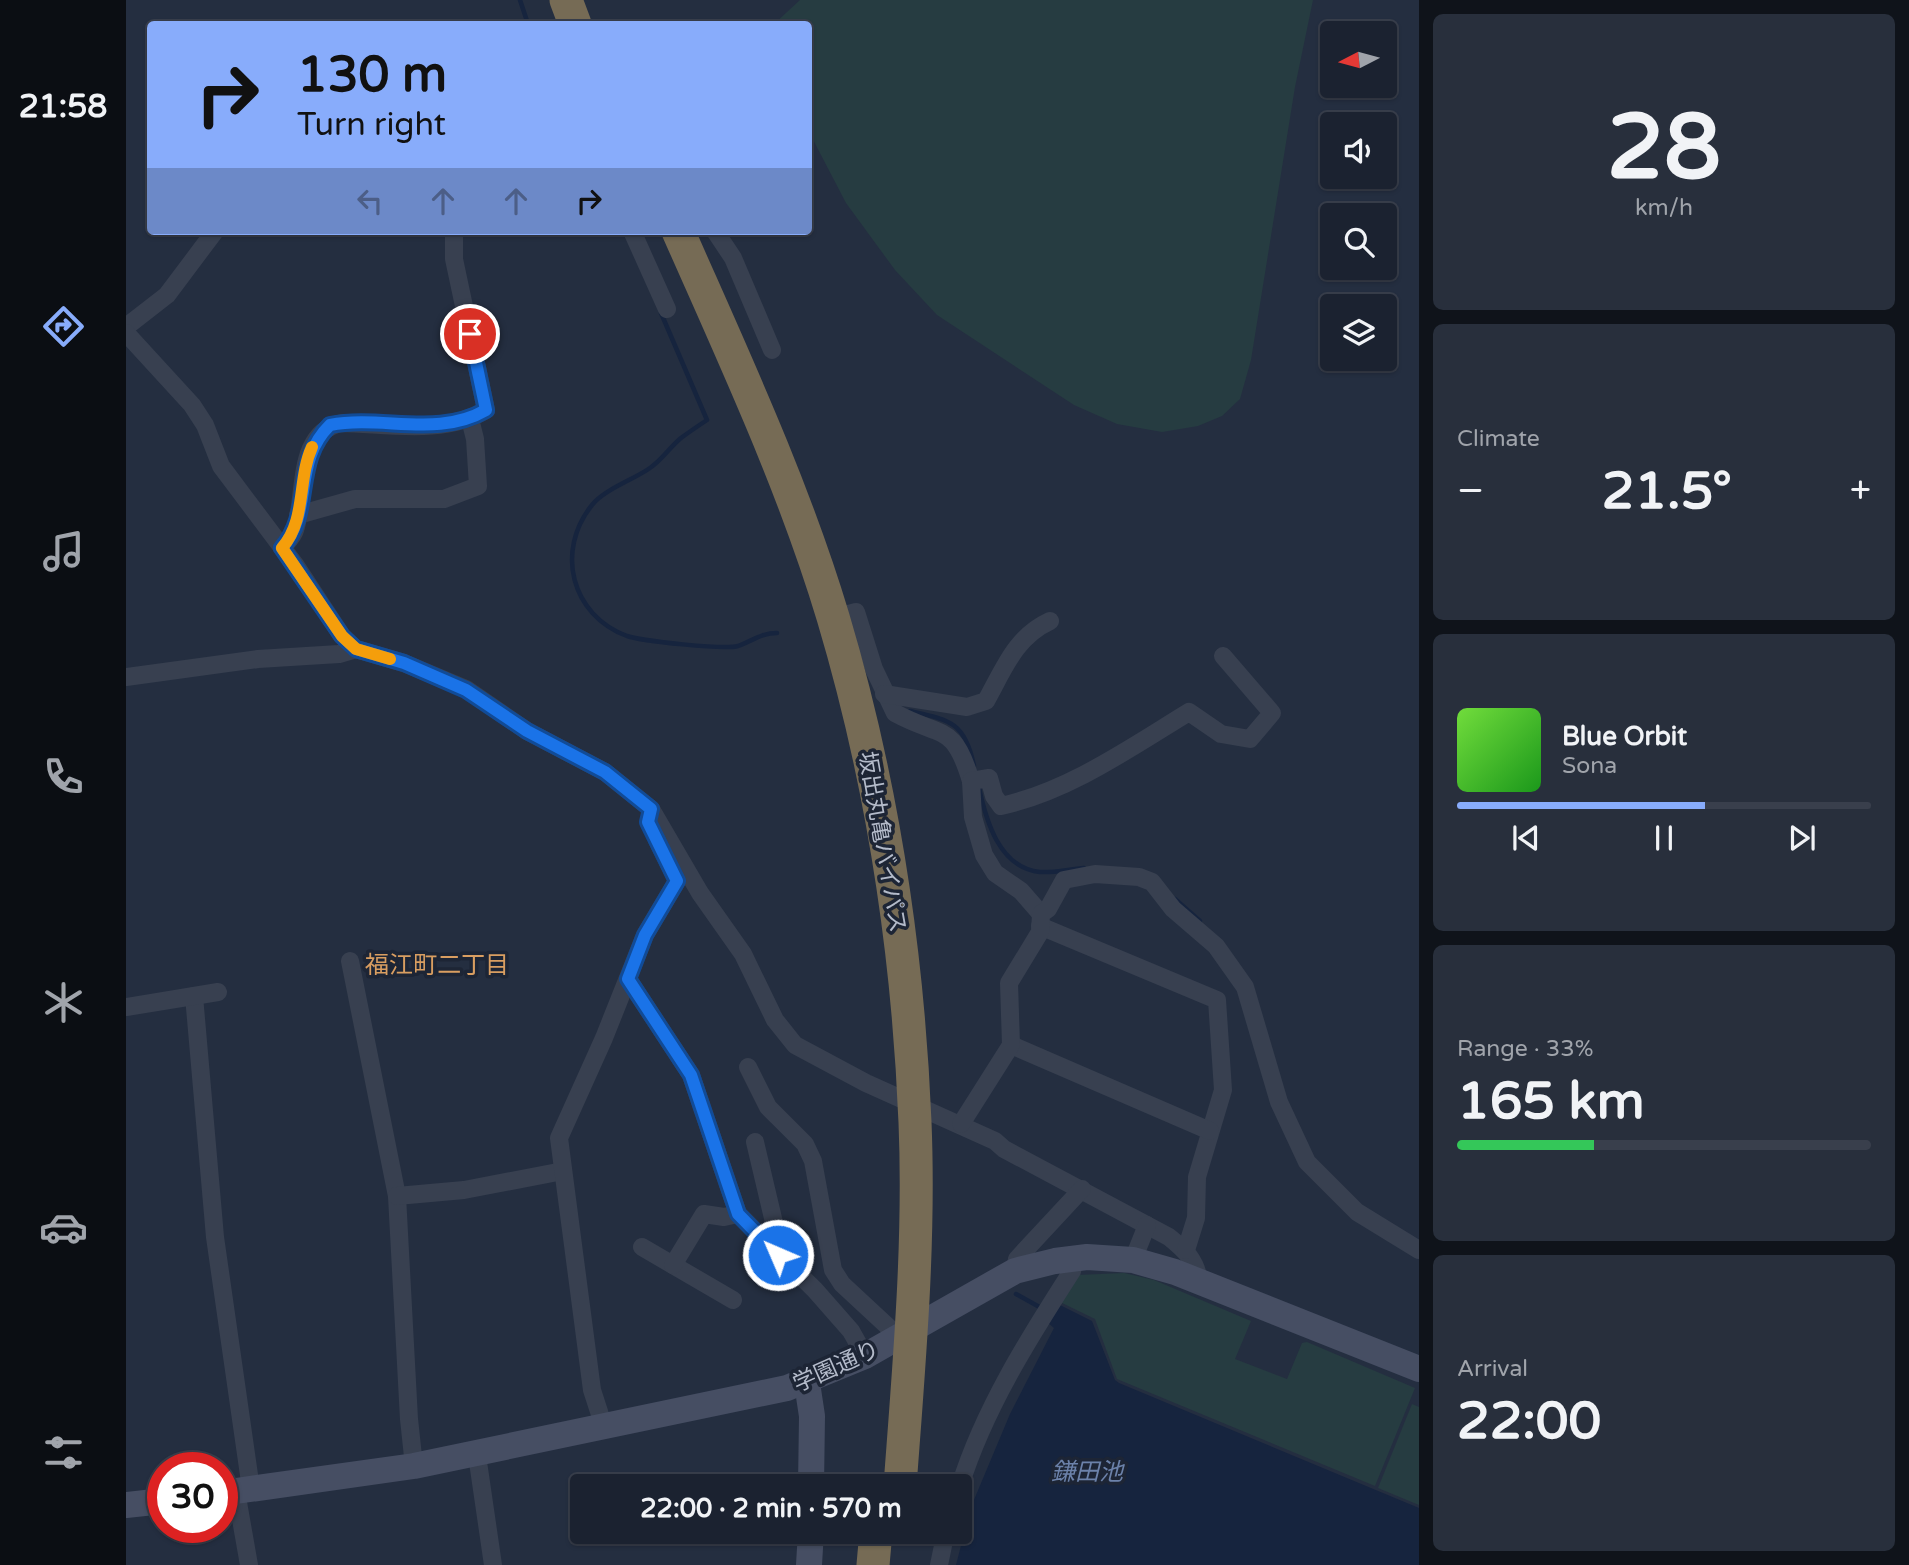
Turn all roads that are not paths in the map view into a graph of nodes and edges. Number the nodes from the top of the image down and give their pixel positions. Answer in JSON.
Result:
{"nodes":[{"id":1,"x":566,"y":0,"type":"edge"},
{"id":2,"x":590,"y":0,"type":"edge"},
{"id":3,"x":574,"y":21,"type":"edge"},
{"id":4,"x":597,"y":21,"type":"edge"},
{"id":5,"x":212,"y":235,"type":"edge"},
{"id":6,"x":454,"y":235,"type":"edge"},
{"id":7,"x":634,"y":235,"type":"edge"},
{"id":8,"x":658,"y":235,"type":"edge"},
{"id":9,"x":680,"y":235,"type":"edge"},
{"id":10,"x":718,"y":235,"type":"edge"},
{"id":11,"x":667,"y":309,"type":"dead end"},
{"id":12,"x":126,"y":327,"type":"edge"},
{"id":13,"x":126,"y":333,"type":"edge"},
{"id":14,"x":772,"y":351,"type":"dead end"},
{"id":15,"x":470,"y":419,"type":"junction"},
{"id":16,"x":298,"y":515,"type":"junction"},
{"id":17,"x":282,"y":548,"type":"junction"},
{"id":18,"x":833,"y":618,"type":"junction"},
{"id":19,"x":1050,"y":621,"type":"dead end"},
{"id":20,"x":356,"y":649,"type":"junction"},
{"id":21,"x":1223,"y":656,"type":"dead end"},
{"id":22,"x":126,"y":677,"type":"edge"},
{"id":23,"x":884,"y":694,"type":"junction"},
{"id":24,"x":976,"y":780,"type":"junction"},
{"id":25,"x":867,"y":803,"type":"junction"},
{"id":26,"x":651,"y":809,"type":"junction"},
{"id":27,"x":1041,"y":920,"type":"junction"},
{"id":28,"x":350,"y":961,"type":"dead end"},
{"id":29,"x":628,"y":979,"type":"junction"},
{"id":30,"x":218,"y":992,"type":"dead end"},
{"id":31,"x":194,"y":996,"type":"junction"},
{"id":32,"x":126,"y":1007,"type":"edge"},
{"id":33,"x":1011,"y":1045,"type":"junction"},
{"id":34,"x":748,"y":1067,"type":"dead end"},
{"id":35,"x":961,"y":1124,"type":"junction"},
{"id":36,"x":1210,"y":1131,"type":"junction"},
{"id":37,"x":755,"y":1142,"type":"dead end"},
{"id":38,"x":563,"y":1171,"type":"junction"},
{"id":39,"x":1082,"y":1189,"type":"junction"},
{"id":40,"x":397,"y":1196,"type":"junction"},
{"id":41,"x":738,"y":1214,"type":"junction"},
{"id":42,"x":1147,"y":1225,"type":"junction"},
{"id":43,"x":759,"y":1237,"type":"junction"},
{"id":44,"x":642,"y":1247,"type":"dead end"},
{"id":45,"x":1186,"y":1250,"type":"junction"},
{"id":46,"x":1419,"y":1250,"type":"edge"},
{"id":47,"x":1075,"y":1259,"type":"junction"},
{"id":48,"x":1133,"y":1260,"type":"junction"},
{"id":49,"x":673,"y":1265,"type":"junction"},
{"id":50,"x":1015,"y":1271,"type":"junction"},
{"id":51,"x":1199,"y":1280,"type":"junction"},
{"id":52,"x":733,"y":1300,"type":"dead end"},
{"id":53,"x":898,"y":1336,"type":"junction"},
{"id":54,"x":866,"y":1356,"type":"junction"},
{"id":55,"x":1419,"y":1369,"type":"edge"},
{"id":56,"x":807,"y":1383,"type":"junction"},
{"id":57,"x":604,"y":1427,"type":"junction"},
{"id":58,"x":234,"y":1452,"type":"edge"},
{"id":59,"x":477,"y":1455,"type":"junction"},
{"id":60,"x":414,"y":1466,"type":"junction"},
{"id":61,"x":811,"y":1474,"type":"edge"},
{"id":62,"x":880,"y":1474,"type":"edge"},
{"id":63,"x":901,"y":1474,"type":"edge"},
{"id":64,"x":965,"y":1474,"type":"edge"},
{"id":65,"x":238,"y":1491,"type":"edge"},
{"id":66,"x":238,"y":1497,"type":"edge"},
{"id":67,"x":147,"y":1503,"type":"edge"},
{"id":68,"x":126,"y":1506,"type":"edge"},
{"id":69,"x":810,"y":1544,"type":"edge"},
{"id":70,"x":943,"y":1544,"type":"edge"},
{"id":71,"x":249,"y":1565,"type":"edge"},
{"id":72,"x":493,"y":1565,"type":"edge"},
{"id":73,"x":809,"y":1565,"type":"edge"},
{"id":74,"x":939,"y":1565,"type":"edge"}],
"edges":[{"from":1,"to":3,"type":"highway"},
{"from":2,"to":4,"type":"highway"},
{"from":5,"to":12,"type":"street"},
{"from":6,"to":15,"type":"street"},
{"from":7,"to":11,"type":"street"},
{"from":8,"to":25,"type":"highway","name":"坂出丸亀バイパス"},
{"from":9,"to":18,"type":"highway","name":"坂出丸亀バイパス"},
{"from":10,"to":14,"type":"street"},
{"from":13,"to":17,"type":"street"},
{"from":15,"to":16,"type":"street"},
{"from":15,"to":16,"type":"street"},
{"from":16,"to":17,"type":"street"},
{"from":17,"to":20,"type":"street"},
{"from":18,"to":23,"type":"street"},
{"from":18,"to":25,"type":"highway","name":"坂出丸亀バイパス"},
{"from":19,"to":23,"type":"street"},
{"from":20,"to":22,"type":"street"},
{"from":20,"to":26,"type":"street"},
{"from":21,"to":24,"type":"street"},
{"from":23,"to":24,"type":"street"},
{"from":24,"to":27,"type":"street"},
{"from":25,"to":62,"type":"highway","name":"坂出丸亀バイパス"},
{"from":25,"to":63,"type":"highway","name":"坂出丸亀バイパス"},
{"from":26,"to":29,"type":"street"},
{"from":26,"to":35,"type":"street"},
{"from":27,"to":33,"type":"street"},
{"from":27,"to":36,"type":"street"},
{"from":27,"to":46,"type":"street"},
{"from":28,"to":40,"type":"street"},
{"from":29,"to":38,"type":"street"},
{"from":29,"to":41,"type":"street"},
{"from":30,"to":31,"type":"street"},
{"from":31,"to":32,"type":"street"},
{"from":31,"to":58,"type":"street"},
{"from":33,"to":35,"type":"street"},
{"from":33,"to":36,"type":"street"},
{"from":34,"to":53,"type":"street"},
{"from":35,"to":39,"type":"street"},
{"from":36,"to":45,"type":"street"},
{"from":37,"to":43,"type":"street"},
{"from":38,"to":40,"type":"street"},
{"from":38,"to":57,"type":"street"},
{"from":39,"to":42,"type":"street"},
{"from":39,"to":50,"type":"street"},
{"from":40,"to":60,"type":"street"},
{"from":41,"to":43,"type":"street"},
{"from":41,"to":49,"type":"street"},
{"from":42,"to":45,"type":"street"},
{"from":42,"to":48,"type":"street"},
{"from":43,"to":54,"type":"street"},
{"from":44,"to":49,"type":"street"},
{"from":45,"to":51,"type":"street"},
{"from":47,"to":48,"type":"street","name":"学園通り"},
{"from":47,"to":50,"type":"street","name":"学園通り"},
{"from":47,"to":64,"type":"street"},
{"from":48,"to":51,"type":"street","name":"学園通り"},
{"from":49,"to":52,"type":"street"},
{"from":50,"to":53,"type":"street","name":"学園通り"},
{"from":51,"to":55,"type":"street","name":"学園通り"},
{"from":53,"to":54,"type":"street","name":"学園通り"},
{"from":54,"to":56,"type":"street","name":"学園通り"},
{"from":56,"to":57,"type":"street","name":"学園通り"},
{"from":56,"to":61,"type":"street"},
{"from":57,"to":59,"type":"street","name":"学園通り"},
{"from":59,"to":60,"type":"street","name":"学園通り"},
{"from":59,"to":72,"type":"street"},
{"from":60,"to":65,"type":"street","name":"学園通り"},
{"from":66,"to":71,"type":"street"},
{"from":67,"to":68,"type":"street"},
{"from":69,"to":73,"type":"street"},
{"from":70,"to":74,"type":"street"}]}
